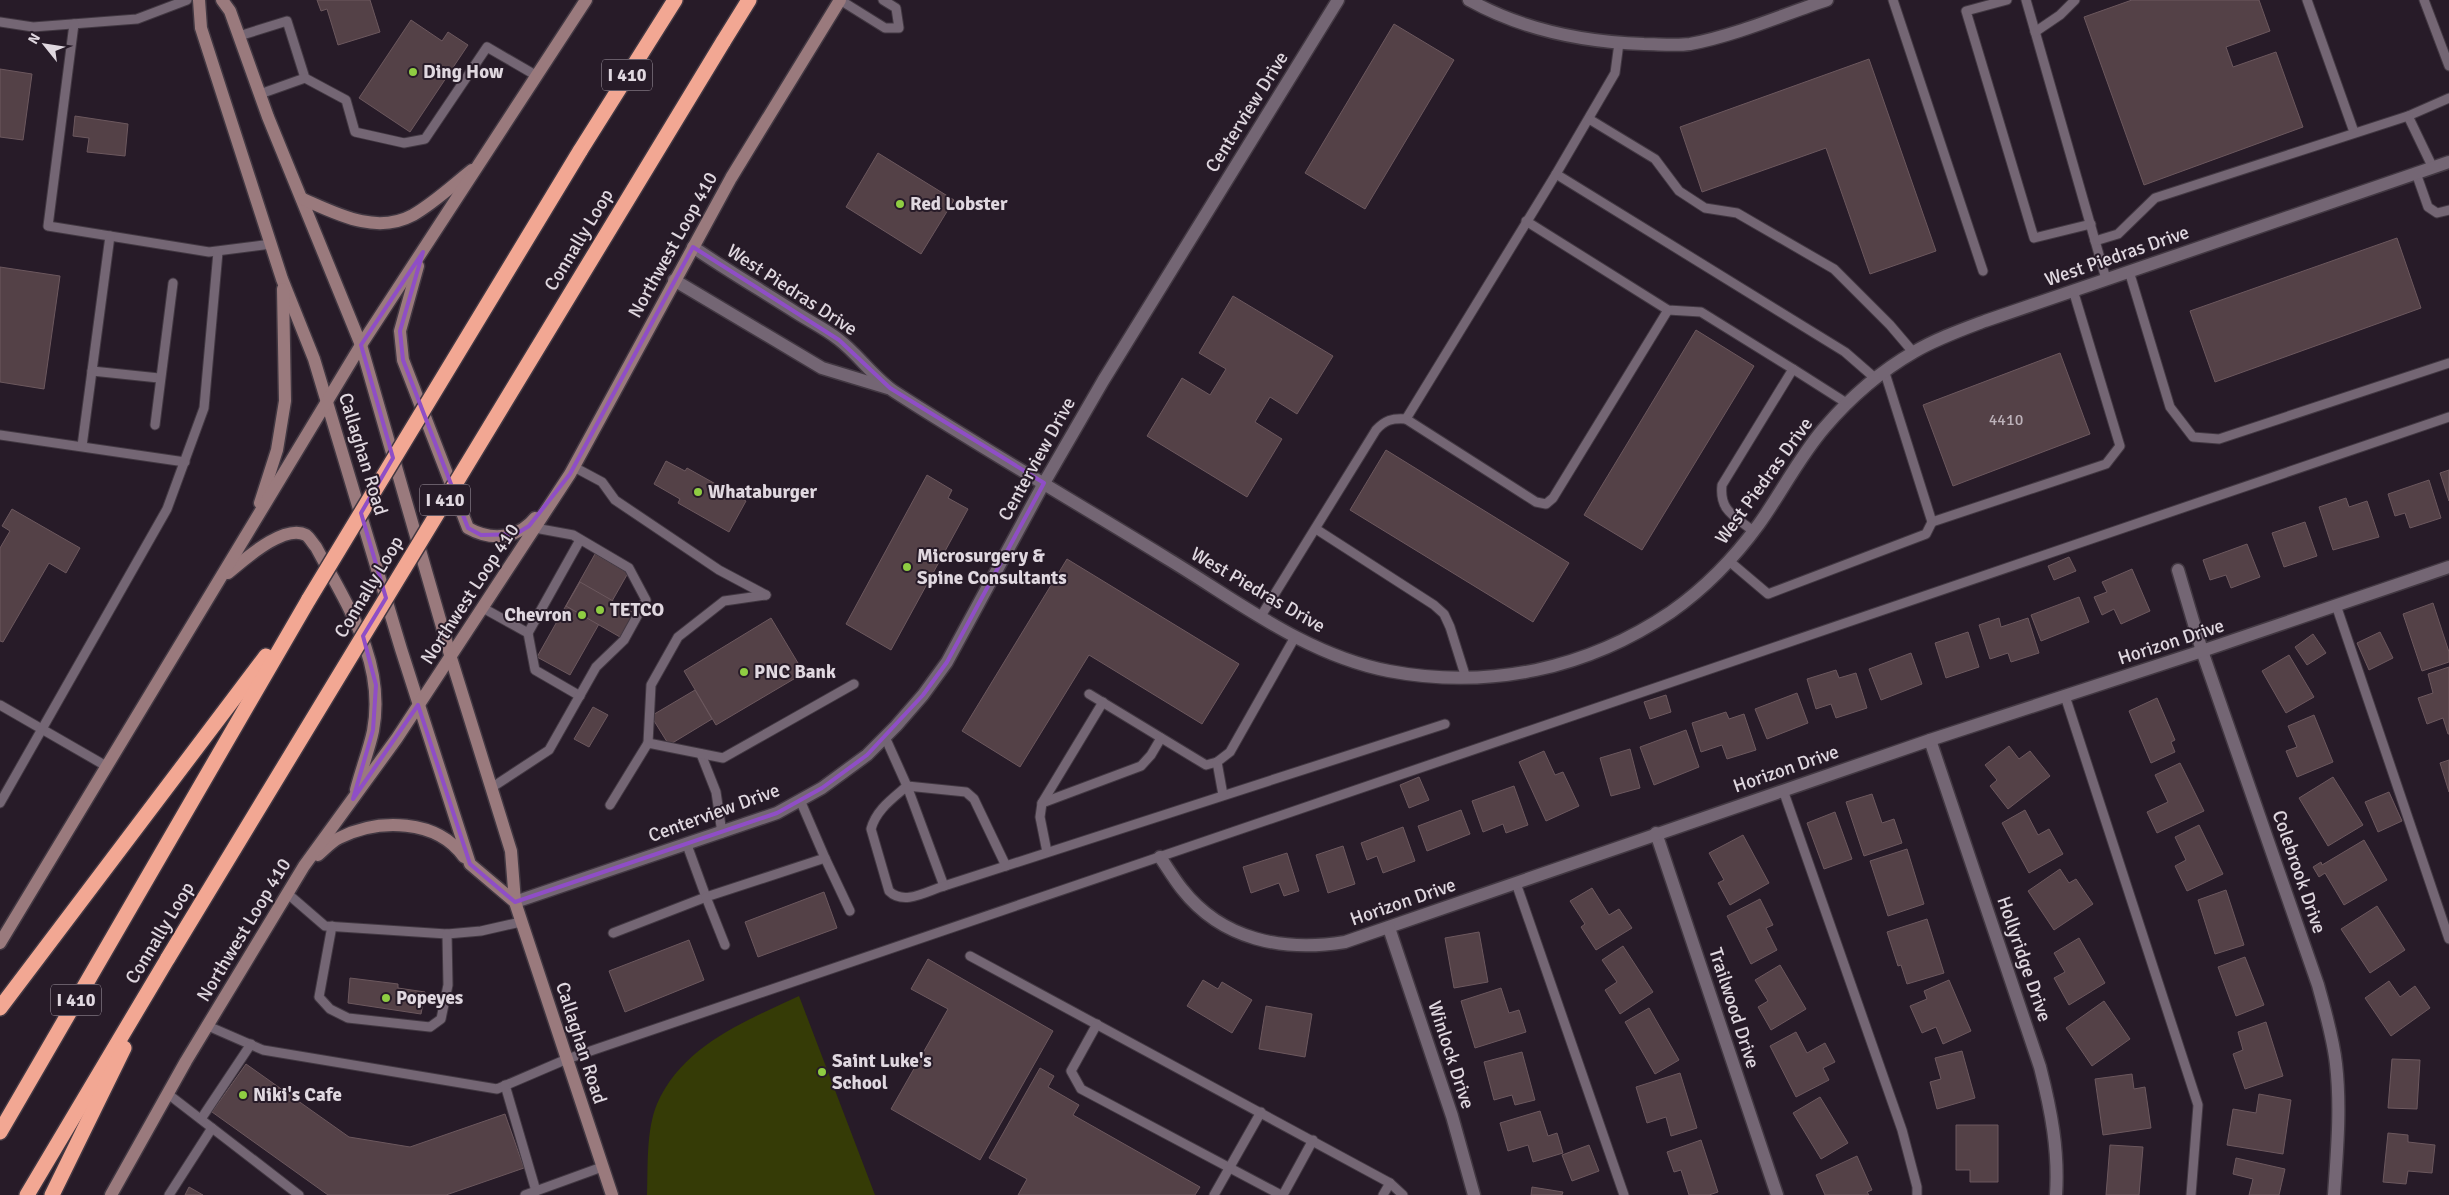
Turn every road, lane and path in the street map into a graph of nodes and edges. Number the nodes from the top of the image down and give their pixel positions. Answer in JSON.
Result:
{"nodes":[{"id":1,"x":187,"y":0,"type":"edge"},
{"id":2,"x":199,"y":0,"type":"edge"},
{"id":3,"x":222,"y":0,"type":"edge"},
{"id":4,"x":586,"y":0,"type":"edge"},
{"id":5,"x":675,"y":0,"type":"edge"},
{"id":6,"x":749,"y":0,"type":"edge"},
{"id":7,"x":840,"y":0,"type":"edge"},
{"id":8,"x":883,"y":0,"type":"edge"},
{"id":9,"x":1338,"y":0,"type":"edge"},
{"id":10,"x":1469,"y":0,"type":"edge"},
{"id":11,"x":1827,"y":0,"type":"edge"},
{"id":12,"x":1893,"y":0,"type":"edge"},
{"id":13,"x":2007,"y":0,"type":"edge"},
{"id":14,"x":2026,"y":0,"type":"edge"},
{"id":15,"x":2075,"y":0,"type":"edge"},
{"id":16,"x":2308,"y":0,"type":"edge"},
{"id":17,"x":2424,"y":0,"type":"edge"},
{"id":18,"x":0,"y":22,"type":"edge"},
{"id":19,"x":74,"y":24,"type":"junction"},
{"id":20,"x":2035,"y":32,"type":"junction"},
{"id":21,"x":239,"y":36,"type":"junction"},
{"id":22,"x":1619,"y":43,"type":"junction"},
{"id":23,"x":2449,"y":66,"type":"edge"},
{"id":24,"x":537,"y":76,"type":"junction"},
{"id":25,"x":305,"y":78,"type":"junction"},
{"id":26,"x":260,"y":94,"type":"junction"},
{"id":27,"x":2449,"y":98,"type":"edge"},
{"id":28,"x":2408,"y":116,"type":"junction"},
{"id":29,"x":1589,"y":119,"type":"junction"},
{"id":30,"x":2354,"y":132,"type":"junction"},
{"id":31,"x":2449,"y":162,"type":"edge"},
{"id":32,"x":480,"y":164,"type":"junction"},
{"id":33,"x":2433,"y":168,"type":"junction"},
{"id":34,"x":2416,"y":173,"type":"junction"},
{"id":35,"x":1556,"y":174,"type":"junction"},
{"id":36,"x":303,"y":200,"type":"junction"},
{"id":37,"x":2449,"y":210,"type":"edge"},
{"id":38,"x":1526,"y":222,"type":"junction"},
{"id":39,"x":2091,"y":224,"type":"junction"},
{"id":40,"x":110,"y":236,"type":"junction"},
{"id":41,"x":2095,"y":241,"type":"junction"},
{"id":42,"x":271,"y":244,"type":"junction"},
{"id":43,"x":693,"y":247,"type":"junction"},
{"id":44,"x":218,"y":252,"type":"junction"},
{"id":45,"x":423,"y":252,"type":"junction"},
{"id":46,"x":1983,"y":271,"type":"dead end"},
{"id":47,"x":2129,"y":271,"type":"junction"},
{"id":48,"x":282,"y":279,"type":"junction"},
{"id":49,"x":2106,"y":279,"type":"junction"},
{"id":50,"x":674,"y":280,"type":"junction"},
{"id":51,"x":173,"y":283,"type":"dead end"},
{"id":52,"x":2073,"y":290,"type":"junction"},
{"id":53,"x":1668,"y":310,"type":"junction"},
{"id":54,"x":361,"y":345,"type":"junction"},
{"id":55,"x":1913,"y":352,"type":"junction"},
{"id":56,"x":2449,"y":363,"type":"edge"},
{"id":57,"x":1792,"y":369,"type":"junction"},
{"id":58,"x":92,"y":371,"type":"junction"},
{"id":59,"x":1880,"y":376,"type":"junction"},
{"id":60,"x":159,"y":378,"type":"junction"},
{"id":61,"x":890,"y":388,"type":"junction"},
{"id":62,"x":328,"y":401,"type":"junction"},
{"id":63,"x":1848,"y":404,"type":"junction"},
{"id":64,"x":2449,"y":417,"type":"edge"},
{"id":65,"x":1406,"y":419,"type":"junction"},
{"id":66,"x":155,"y":425,"type":"dead end"},
{"id":67,"x":0,"y":435,"type":"edge"},
{"id":68,"x":82,"y":446,"type":"junction"},
{"id":69,"x":185,"y":462,"type":"junction"},
{"id":70,"x":572,"y":470,"type":"junction"},
{"id":71,"x":1044,"y":483,"type":"junction"},
{"id":72,"x":1932,"y":522,"type":"junction"},
{"id":73,"x":254,"y":524,"type":"junction"},
{"id":74,"x":535,"y":528,"type":"junction"},
{"id":75,"x":1316,"y":529,"type":"junction"},
{"id":76,"x":1753,"y":532,"type":"junction"},
{"id":77,"x":580,"y":540,"type":"junction"},
{"id":78,"x":1729,"y":561,"type":"junction"},
{"id":79,"x":2449,"y":567,"type":"edge"},
{"id":80,"x":2178,"y":570,"type":"dead end"},
{"id":81,"x":219,"y":581,"type":"junction"},
{"id":82,"x":309,"y":599,"type":"junction"},
{"id":83,"x":2336,"y":605,"type":"junction"},
{"id":84,"x":483,"y":608,"type":"junction"},
{"id":85,"x":1261,"y":616,"type":"junction"},
{"id":86,"x":528,"y":634,"type":"junction"},
{"id":87,"x":1294,"y":637,"type":"junction"},
{"id":88,"x":2202,"y":651,"type":"junction"},
{"id":89,"x":451,"y":658,"type":"junction"},
{"id":90,"x":1466,"y":678,"type":"junction"},
{"id":91,"x":854,"y":684,"type":"dead end"},
{"id":92,"x":1089,"y":694,"type":"dead end"},
{"id":93,"x":580,"y":696,"type":"junction"},
{"id":94,"x":2065,"y":696,"type":"junction"},
{"id":95,"x":1103,"y":702,"type":"junction"},
{"id":96,"x":0,"y":705,"type":"edge"},
{"id":97,"x":418,"y":705,"type":"junction"},
{"id":98,"x":1445,"y":724,"type":"dead end"},
{"id":99,"x":43,"y":729,"type":"junction"},
{"id":100,"x":885,"y":737,"type":"junction"},
{"id":101,"x":1161,"y":738,"type":"junction"},
{"id":102,"x":1930,"y":740,"type":"junction"},
{"id":103,"x":648,"y":743,"type":"junction"},
{"id":104,"x":701,"y":754,"type":"junction"},
{"id":105,"x":1217,"y":762,"type":"junction"},
{"id":106,"x":106,"y":766,"type":"junction"},
{"id":107,"x":907,"y":786,"type":"junction"},
{"id":108,"x":491,"y":788,"type":"junction"},
{"id":109,"x":1783,"y":790,"type":"junction"},
{"id":110,"x":1223,"y":795,"type":"junction"},
{"id":111,"x":353,"y":800,"type":"junction"},
{"id":112,"x":800,"y":800,"type":"junction"},
{"id":113,"x":0,"y":803,"type":"edge"},
{"id":114,"x":1042,"y":803,"type":"junction"},
{"id":115,"x":610,"y":805,"type":"dead end"},
{"id":116,"x":722,"y":833,"type":"junction"},
{"id":117,"x":1656,"y":833,"type":"junction"},
{"id":118,"x":688,"y":845,"type":"junction"},
{"id":119,"x":1047,"y":852,"type":"junction"},
{"id":120,"x":1160,"y":857,"type":"junction"},
{"id":121,"x":825,"y":858,"type":"junction"},
{"id":122,"x":470,"y":864,"type":"junction"},
{"id":123,"x":304,"y":866,"type":"junction"},
{"id":124,"x":1006,"y":866,"type":"junction"},
{"id":125,"x":1516,"y":883,"type":"junction"},
{"id":126,"x":944,"y":886,"type":"junction"},
{"id":127,"x":288,"y":894,"type":"junction"},
{"id":128,"x":706,"y":897,"type":"junction"},
{"id":129,"x":515,"y":902,"type":"junction"},
{"id":130,"x":850,"y":911,"type":"dead end"},
{"id":131,"x":521,"y":922,"type":"junction"},
{"id":132,"x":332,"y":926,"type":"junction"},
{"id":133,"x":1389,"y":928,"type":"junction"},
{"id":134,"x":613,"y":933,"type":"dead end"},
{"id":135,"x":447,"y":934,"type":"junction"},
{"id":136,"x":2449,"y":939,"type":"edge"},
{"id":137,"x":0,"y":943,"type":"edge"},
{"id":138,"x":725,"y":945,"type":"dead end"},
{"id":139,"x":970,"y":956,"type":"dead end"},
{"id":140,"x":168,"y":958,"type":"junction"},
{"id":141,"x":0,"y":1008,"type":"edge"},
{"id":142,"x":1097,"y":1024,"type":"junction"},
{"id":143,"x":208,"y":1026,"type":"junction"},
{"id":144,"x":252,"y":1044,"type":"junction"},
{"id":145,"x":566,"y":1059,"type":"junction"},
{"id":146,"x":506,"y":1085,"type":"junction"},
{"id":147,"x":168,"y":1094,"type":"junction"},
{"id":148,"x":1262,"y":1112,"type":"junction"},
{"id":149,"x":201,"y":1119,"type":"junction"},
{"id":150,"x":212,"y":1128,"type":"junction"},
{"id":151,"x":0,"y":1132,"type":"edge"},
{"id":152,"x":1313,"y":1140,"type":"junction"},
{"id":153,"x":602,"y":1167,"type":"junction"},
{"id":154,"x":1230,"y":1168,"type":"junction"},
{"id":155,"x":1390,"y":1183,"type":"junction"},
{"id":156,"x":536,"y":1191,"type":"junction"},
{"id":157,"x":27,"y":1195,"type":"edge"},
{"id":158,"x":52,"y":1195,"type":"edge"},
{"id":159,"x":110,"y":1195,"type":"edge"},
{"id":160,"x":169,"y":1195,"type":"edge"},
{"id":161,"x":299,"y":1195,"type":"edge"},
{"id":162,"x":525,"y":1195,"type":"edge"},
{"id":163,"x":612,"y":1195,"type":"edge"},
{"id":164,"x":1214,"y":1195,"type":"edge"},
{"id":165,"x":1282,"y":1195,"type":"edge"},
{"id":166,"x":1383,"y":1195,"type":"edge"},
{"id":167,"x":1403,"y":1195,"type":"edge"},
{"id":168,"x":1474,"y":1195,"type":"edge"},
{"id":169,"x":1624,"y":1195,"type":"edge"},
{"id":170,"x":1777,"y":1195,"type":"edge"},
{"id":171,"x":1916,"y":1195,"type":"edge"},
{"id":172,"x":2056,"y":1195,"type":"edge"},
{"id":173,"x":2191,"y":1195,"type":"edge"},
{"id":174,"x":2334,"y":1195,"type":"edge"}],
"edges":[{"from":1,"to":19,"type":"lane"},
{"from":2,"to":42,"type":"main road","name":"Callaghan Road"},
{"from":3,"to":21,"type":"main road","name":"Callaghan Road"},
{"from":4,"to":24,"type":"main road"},
{"from":5,"to":82,"type":"highway","name":"Connally Loop","number":"I 410","bridge":true},
{"from":6,"to":140,"type":"highway","name":"Connally Loop","number":"I 410","bridge":true},
{"from":7,"to":8,"type":"lane"},
{"from":7,"to":43,"type":"main road","name":"Northwest Loop 410"},
{"from":9,"to":71,"type":"street","name":"Centerview Drive"},
{"from":10,"to":22,"type":"street"},
{"from":11,"to":22,"type":"street"},
{"from":12,"to":46,"type":"lane"},
{"from":13,"to":39,"type":"lane"},
{"from":14,"to":20,"type":"lane"},
{"from":15,"to":20,"type":"lane"},
{"from":16,"to":30,"type":"lane"},
{"from":17,"to":23,"type":"lane"},
{"from":18,"to":19,"type":"lane"},
{"from":19,"to":40,"type":"lane"},
{"from":20,"to":39,"type":"lane"},
{"from":21,"to":25,"type":"lane"},
{"from":21,"to":26,"type":"main road","name":"Callaghan Road"},
{"from":22,"to":29,"type":"lane"},
{"from":24,"to":25,"type":"lane"},
{"from":24,"to":32,"type":"main road"},
{"from":25,"to":26,"type":"lane"},
{"from":26,"to":36,"type":"main road","name":"Callaghan Road"},
{"from":27,"to":28,"type":"lane"},
{"from":28,"to":30,"type":"lane"},
{"from":28,"to":33,"type":"lane"},
{"from":29,"to":35,"type":"lane"},
{"from":29,"to":55,"type":"lane"},
{"from":30,"to":41,"type":"lane"},
{"from":31,"to":33,"type":"street","name":"West Piedras Drive"},
{"from":32,"to":36,"type":"main road"},
{"from":32,"to":45,"type":"main road"},
{"from":33,"to":34,"type":"street","name":"West Piedras Drive"},
{"from":34,"to":37,"type":"lane"},
{"from":34,"to":47,"type":"street","name":"West Piedras Drive"},
{"from":35,"to":38,"type":"lane"},
{"from":35,"to":59,"type":"lane"},
{"from":36,"to":54,"type":"main road","name":"Callaghan Road"},
{"from":38,"to":53,"type":"lane"},
{"from":38,"to":65,"type":"lane"},
{"from":39,"to":41,"type":"lane"},
{"from":40,"to":44,"type":"lane"},
{"from":40,"to":58,"type":"lane"},
{"from":41,"to":49,"type":"lane"},
{"from":42,"to":44,"type":"lane"},
{"from":42,"to":48,"type":"main road","name":"Callaghan Road"},
{"from":43,"to":50,"type":"main road","name":"Northwest Loop 410"},
{"from":43,"to":61,"type":"street","name":"West Piedras Drive"},
{"from":44,"to":69,"type":"lane"},
{"from":45,"to":54,"type":"main road"},
{"from":45,"to":70,"type":"main road"},
{"from":47,"to":49,"type":"street","name":"West Piedras Drive"},
{"from":47,"to":56,"type":"lane"},
{"from":48,"to":62,"type":"main road","name":"Callaghan Road"},
{"from":48,"to":73,"type":"main road"},
{"from":49,"to":52,"type":"street","name":"West Piedras Drive"},
{"from":50,"to":61,"type":"street","name":"West Piedras Drive"},
{"from":50,"to":70,"type":"main road","name":"Northwest Loop 410"},
{"from":51,"to":60,"type":"lane"},
{"from":52,"to":55,"type":"street","name":"West Piedras Drive"},
{"from":52,"to":72,"type":"lane"},
{"from":53,"to":57,"type":"lane"},
{"from":53,"to":65,"type":"lane"},
{"from":54,"to":62,"type":"main road"},
{"from":54,"to":89,"type":"main road","name":"Callaghan Road"},
{"from":55,"to":59,"type":"street","name":"West Piedras Drive"},
{"from":57,"to":63,"type":"lane"},
{"from":57,"to":76,"type":"lane"},
{"from":58,"to":60,"type":"lane"},
{"from":58,"to":68,"type":"lane"},
{"from":59,"to":63,"type":"street","name":"West Piedras Drive"},
{"from":59,"to":72,"type":"lane"},
{"from":60,"to":66,"type":"lane"},
{"from":61,"to":71,"type":"street","name":"West Piedras Drive"},
{"from":62,"to":73,"type":"main road"},
{"from":62,"to":97,"type":"main road","name":"Callaghan Road"},
{"from":63,"to":76,"type":"street","name":"West Piedras Drive"},
{"from":64,"to":120,"type":"lane"},
{"from":65,"to":75,"type":"lane"},
{"from":67,"to":68,"type":"lane"},
{"from":68,"to":69,"type":"lane"},
{"from":69,"to":99,"type":"lane"},
{"from":70,"to":74,"type":"main road","name":"Northwest Loop 410"},
{"from":70,"to":103,"type":"lane"},
{"from":71,"to":85,"type":"street","name":"West Piedras Drive"},
{"from":71,"to":100,"type":"street","name":"Centerview Drive"},
{"from":72,"to":78,"type":"lane"},
{"from":73,"to":81,"type":"main road"},
{"from":74,"to":77,"type":"lane"},
{"from":74,"to":84,"type":"main road","name":"Northwest Loop 410"},
{"from":75,"to":85,"type":"lane"},
{"from":75,"to":90,"type":"lane"},
{"from":76,"to":78,"type":"street","name":"West Piedras Drive"},
{"from":77,"to":86,"type":"lane"},
{"from":77,"to":93,"type":"lane"},
{"from":78,"to":90,"type":"street","name":"West Piedras Drive"},
{"from":79,"to":83,"type":"street","name":"Horizon Drive"},
{"from":80,"to":88,"type":"street","name":"Colebrook Drive"},
{"from":81,"to":106,"type":"main road"},
{"from":81,"to":111,"type":"main road"},
{"from":82,"to":141,"type":"highway"},
{"from":82,"to":151,"type":"highway","name":"Connally Loop","number":"I 410"},
{"from":83,"to":88,"type":"street","name":"Horizon Drive"},
{"from":83,"to":136,"type":"lane"},
{"from":84,"to":86,"type":"lane"},
{"from":84,"to":89,"type":"main road","name":"Northwest Loop 410"},
{"from":85,"to":87,"type":"street","name":"West Piedras Drive"},
{"from":86,"to":93,"type":"lane"},
{"from":87,"to":90,"type":"street","name":"West Piedras Drive"},
{"from":87,"to":105,"type":"lane"},
{"from":88,"to":94,"type":"street","name":"Horizon Drive"},
{"from":88,"to":174,"type":"street","name":"Colebrook Drive"},
{"from":89,"to":97,"type":"main road","name":"Northwest Loop 410"},
{"from":89,"to":108,"type":"main road","name":"Callaghan Road"},
{"from":91,"to":104,"type":"lane"},
{"from":92,"to":95,"type":"lane"},
{"from":93,"to":108,"type":"lane"},
{"from":94,"to":102,"type":"street","name":"Horizon Drive"},
{"from":94,"to":173,"type":"lane"},
{"from":95,"to":101,"type":"lane"},
{"from":95,"to":114,"type":"lane"},
{"from":96,"to":99,"type":"lane"},
{"from":97,"to":111,"type":"main road","name":"Northwest Loop 410"},
{"from":97,"to":122,"type":"main road","name":"Callaghan Road"},
{"from":98,"to":110,"type":"lane"},
{"from":99,"to":106,"type":"lane"},
{"from":99,"to":113,"type":"lane"},
{"from":100,"to":107,"type":"lane"},
{"from":100,"to":112,"type":"street","name":"Centerview Drive"},
{"from":101,"to":105,"type":"lane"},
{"from":101,"to":114,"type":"lane"},
{"from":102,"to":109,"type":"street","name":"Horizon Drive"},
{"from":102,"to":172,"type":"street","name":"Hollyridge Drive"},
{"from":103,"to":104,"type":"lane"},
{"from":103,"to":115,"type":"lane"},
{"from":104,"to":116,"type":"lane"},
{"from":105,"to":110,"type":"lane"},
{"from":106,"to":137,"type":"main road"},
{"from":107,"to":124,"type":"lane"},
{"from":107,"to":126,"type":"lane"},
{"from":107,"to":126,"type":"lane"},
{"from":108,"to":129,"type":"main road","name":"Callaghan Road"},
{"from":109,"to":117,"type":"street","name":"Horizon Drive"},
{"from":109,"to":171,"type":"lane"},
{"from":110,"to":119,"type":"lane"},
{"from":111,"to":123,"type":"main road","name":"Northwest Loop 410"},
{"from":112,"to":116,"type":"street","name":"Centerview Drive"},
{"from":112,"to":121,"type":"lane"},
{"from":114,"to":119,"type":"lane"},
{"from":116,"to":118,"type":"street","name":"Centerview Drive"},
{"from":117,"to":125,"type":"street","name":"Horizon Drive"},
{"from":117,"to":170,"type":"street","name":"Trailwood Drive"},
{"from":118,"to":128,"type":"lane"},
{"from":118,"to":129,"type":"street","name":"Centerview Drive"},
{"from":119,"to":124,"type":"lane"},
{"from":120,"to":133,"type":"street","name":"Horizon Drive"},
{"from":120,"to":145,"type":"lane"},
{"from":121,"to":128,"type":"lane"},
{"from":121,"to":130,"type":"lane"},
{"from":122,"to":123,"type":"main road"},
{"from":122,"to":129,"type":"main road"},
{"from":123,"to":127,"type":"main road","name":"Northwest Loop 410"},
{"from":124,"to":126,"type":"lane"},
{"from":125,"to":133,"type":"street","name":"Horizon Drive"},
{"from":125,"to":169,"type":"lane"},
{"from":127,"to":132,"type":"lane"},
{"from":127,"to":143,"type":"main road","name":"Northwest Loop 410"},
{"from":128,"to":134,"type":"lane"},
{"from":128,"to":138,"type":"lane"},
{"from":129,"to":131,"type":"main road","name":"Callaghan Road"},
{"from":131,"to":135,"type":"lane"},
{"from":131,"to":145,"type":"main road","name":"Callaghan Road"},
{"from":132,"to":135,"type":"lane"},
{"from":132,"to":135,"type":"lane"},
{"from":133,"to":168,"type":"street","name":"Winlock Drive"},
{"from":139,"to":142,"type":"lane"},
{"from":140,"to":157,"type":"highway","name":"Connally Loop","number":"I 410"},
{"from":140,"to":158,"type":"highway"},
{"from":142,"to":148,"type":"lane"},
{"from":142,"to":154,"type":"lane"},
{"from":143,"to":144,"type":"lane"},
{"from":143,"to":147,"type":"main road","name":"Northwest Loop 410"},
{"from":144,"to":146,"type":"lane"},
{"from":144,"to":149,"type":"lane"},
{"from":145,"to":146,"type":"lane"},
{"from":145,"to":153,"type":"main road","name":"Callaghan Road"},
{"from":146,"to":156,"type":"lane"},
{"from":147,"to":149,"type":"lane"},
{"from":147,"to":159,"type":"main road","name":"Northwest Loop 410"},
{"from":148,"to":152,"type":"lane"},
{"from":148,"to":154,"type":"lane"},
{"from":149,"to":150,"type":"lane"},
{"from":150,"to":160,"type":"lane"},
{"from":150,"to":161,"type":"lane"},
{"from":152,"to":155,"type":"lane"},
{"from":152,"to":165,"type":"lane"},
{"from":153,"to":156,"type":"lane"},
{"from":153,"to":163,"type":"main road","name":"Callaghan Road"},
{"from":154,"to":164,"type":"lane"},
{"from":154,"to":165,"type":"lane"},
{"from":155,"to":166,"type":"lane"},
{"from":155,"to":167,"type":"lane"},
{"from":156,"to":162,"type":"lane"}]}
